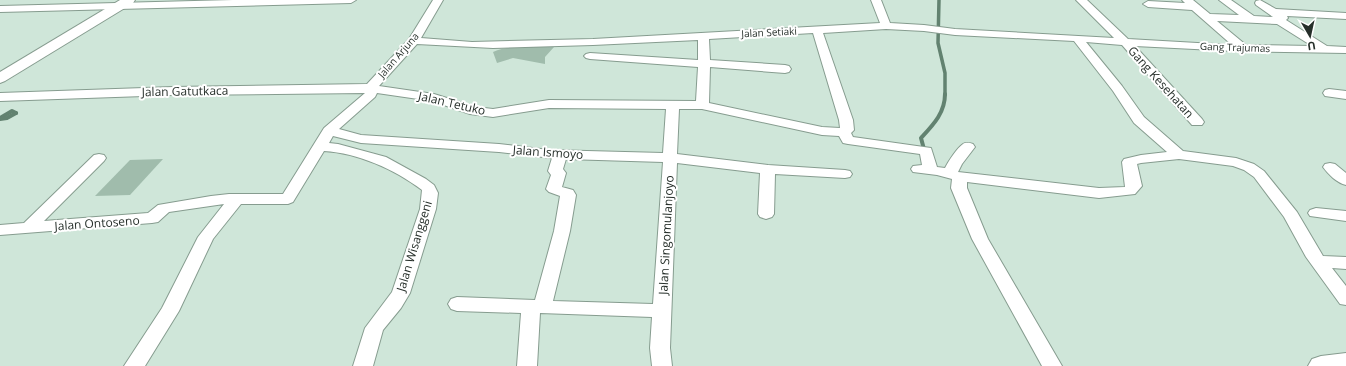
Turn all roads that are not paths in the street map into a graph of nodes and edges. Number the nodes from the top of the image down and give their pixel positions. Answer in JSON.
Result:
{"nodes":[{"id":1,"x":350,"y":0,"type":"edge"},
{"id":2,"x":438,"y":0,"type":"edge"},
{"id":3,"x":876,"y":0,"type":"edge"},
{"id":4,"x":1081,"y":0,"type":"edge"},
{"id":5,"x":1224,"y":0,"type":"edge"},
{"id":6,"x":116,"y":3,"type":"edge"},
{"id":7,"x":1191,"y":3,"type":"edge"},
{"id":8,"x":1260,"y":3,"type":"dead end"},
{"id":9,"x":1148,"y":4,"type":"dead end"},
{"id":10,"x":0,"y":9,"type":"edge"},
{"id":11,"x":1273,"y":12,"type":"junction"},
{"id":12,"x":1346,"y":16,"type":"edge"},
{"id":13,"x":1208,"y":18,"type":"junction"},
{"id":14,"x":1251,"y":19,"type":"junction"},
{"id":15,"x":1280,"y":21,"type":"junction"},
{"id":16,"x":886,"y":26,"type":"junction"},
{"id":17,"x":817,"y":30,"type":"junction"},
{"id":18,"x":703,"y":35,"type":"junction"},
{"id":19,"x":1077,"y":38,"type":"junction"},
{"id":20,"x":414,"y":40,"type":"junction"},
{"id":21,"x":1125,"y":42,"type":"junction"},
{"id":22,"x":1242,"y":48,"type":"junction"},
{"id":23,"x":1324,"y":49,"type":"junction"},
{"id":24,"x":1346,"y":50,"type":"edge"},
{"id":25,"x":590,"y":56,"type":"dead end"},
{"id":26,"x":704,"y":64,"type":"junction"},
{"id":27,"x":785,"y":69,"type":"dead end"},
{"id":28,"x":0,"y":70,"type":"edge"},
{"id":29,"x":0,"y":78,"type":"edge"},
{"id":30,"x":370,"y":88,"type":"junction"},
{"id":31,"x":1329,"y":93,"type":"dead end"},
{"id":32,"x":1346,"y":94,"type":"edge"},
{"id":33,"x":0,"y":97,"type":"edge"},
{"id":34,"x":673,"y":104,"type":"junction"},
{"id":35,"x":702,"y":105,"type":"junction"},
{"id":36,"x":1197,"y":122,"type":"dead end"},
{"id":37,"x":329,"y":131,"type":"junction"},
{"id":38,"x":845,"y":137,"type":"junction"},
{"id":39,"x":319,"y":146,"type":"junction"},
{"id":40,"x":968,"y":147,"type":"dead end"},
{"id":41,"x":560,"y":154,"type":"junction"},
{"id":42,"x":1179,"y":155,"type":"junction"},
{"id":43,"x":99,"y":158,"type":"dead end"},
{"id":44,"x":670,"y":158,"type":"junction"},
{"id":45,"x":1330,"y":167,"type":"dead end"},
{"id":46,"x":768,"y":168,"type":"junction"},
{"id":47,"x":845,"y":174,"type":"dead end"},
{"id":48,"x":945,"y":176,"type":"junction"},
{"id":49,"x":1346,"y":181,"type":"edge"},
{"id":50,"x":236,"y":200,"type":"junction"},
{"id":51,"x":766,"y":214,"type":"dead end"},
{"id":52,"x":1316,"y":214,"type":"dead end"},
{"id":53,"x":1346,"y":216,"type":"edge"},
{"id":54,"x":28,"y":228,"type":"junction"},
{"id":55,"x":0,"y":230,"type":"edge"},
{"id":56,"x":1318,"y":261,"type":"junction"},
{"id":57,"x":1346,"y":263,"type":"edge"},
{"id":58,"x":1346,"y":299,"type":"edge"},
{"id":59,"x":456,"y":304,"type":"dead end"},
{"id":60,"x":537,"y":307,"type":"junction"},
{"id":61,"x":662,"y":311,"type":"junction"},
{"id":62,"x":1346,"y":363,"type":"edge"},
{"id":63,"x":134,"y":366,"type":"edge"},
{"id":64,"x":363,"y":366,"type":"edge"},
{"id":65,"x":527,"y":366,"type":"edge"},
{"id":66,"x":662,"y":366,"type":"edge"},
{"id":67,"x":1052,"y":366,"type":"edge"},
{"id":68,"x":1321,"y":366,"type":"edge"}],
"edges":[{"from":1,"to":6,"type":"street"},
{"from":2,"to":20,"type":"street","name":"Jalan Arjuna"},
{"from":3,"to":16,"type":"street"},
{"from":4,"to":21,"type":"street","name":"Gang Kesehatan"},
{"from":5,"to":14,"type":"street"},
{"from":6,"to":10,"type":"street"},
{"from":6,"to":28,"type":"main road"},
{"from":6,"to":29,"type":"main road"},
{"from":7,"to":9,"type":"street"},
{"from":7,"to":13,"type":"street"},
{"from":8,"to":11,"type":"street"},
{"from":11,"to":12,"type":"street"},
{"from":11,"to":15,"type":"street"},
{"from":13,"to":14,"type":"street"},
{"from":13,"to":22,"type":"street"},
{"from":14,"to":15,"type":"street"},
{"from":15,"to":23,"type":"street"},
{"from":16,"to":17,"type":"street","name":"Jalan Setiaki"},
{"from":16,"to":19,"type":"street","name":"Jalan Setiaki"},
{"from":17,"to":18,"type":"street","name":"Jalan Setiaki"},
{"from":17,"to":38,"type":"street"},
{"from":18,"to":20,"type":"street","name":"Jalan Setiaki"},
{"from":18,"to":26,"type":"street"},
{"from":19,"to":21,"type":"street","name":"Jalan Setiaki"},
{"from":19,"to":42,"type":"street"},
{"from":20,"to":30,"type":"street","name":"Jalan Arjuna"},
{"from":21,"to":22,"type":"street","name":"Gang Trajumas"},
{"from":21,"to":36,"type":"street","name":"Gang Kesehatan"},
{"from":22,"to":23,"type":"street","name":"Gang Trajumas"},
{"from":23,"to":24,"type":"street","name":"Gang Trajumas"},
{"from":25,"to":26,"type":"street"},
{"from":26,"to":27,"type":"street"},
{"from":26,"to":35,"type":"street"},
{"from":30,"to":33,"type":"street","name":"Jalan Gatutkaca"},
{"from":30,"to":34,"type":"street","name":"Jalan Tetuko"},
{"from":30,"to":37,"type":"street","name":"Jalan Ontoseno"},
{"from":31,"to":32,"type":"street"},
{"from":34,"to":35,"type":"street"},
{"from":34,"to":44,"type":"street","name":"Jalan Singomulanjoyo"},
{"from":35,"to":38,"type":"street"},
{"from":37,"to":39,"type":"street","name":"Jalan Ontoseno"},
{"from":37,"to":41,"type":"street","name":"Jalan Ismoyo"},
{"from":38,"to":48,"type":"street"},
{"from":39,"to":50,"type":"street","name":"Jalan Ontoseno"},
{"from":39,"to":64,"type":"street","name":"Jalan Wisanggeni"},
{"from":40,"to":48,"type":"street"},
{"from":41,"to":44,"type":"street","name":"Jalan Ismoyo"},
{"from":41,"to":60,"type":"street"},
{"from":42,"to":48,"type":"street"},
{"from":42,"to":56,"type":"street"},
{"from":43,"to":54,"type":"street"},
{"from":44,"to":46,"type":"street","name":"Jalan Ismoyo"},
{"from":44,"to":61,"type":"street","name":"Jalan Singomulanjoyo"},
{"from":45,"to":49,"type":"street"},
{"from":46,"to":47,"type":"street","name":"Jalan Ismoyo"},
{"from":46,"to":51,"type":"street"},
{"from":48,"to":67,"type":"street"},
{"from":50,"to":54,"type":"street","name":"Jalan Ontoseno"},
{"from":50,"to":63,"type":"street"},
{"from":52,"to":53,"type":"street"},
{"from":54,"to":55,"type":"street","name":"Jalan Ontoseno"},
{"from":56,"to":57,"type":"street"},
{"from":56,"to":58,"type":"street"},
{"from":59,"to":60,"type":"street"},
{"from":60,"to":61,"type":"street"},
{"from":60,"to":65,"type":"street"},
{"from":61,"to":66,"type":"street","name":"Jalan Singomulanjoyo"},
{"from":62,"to":68,"type":"main road"}]}
